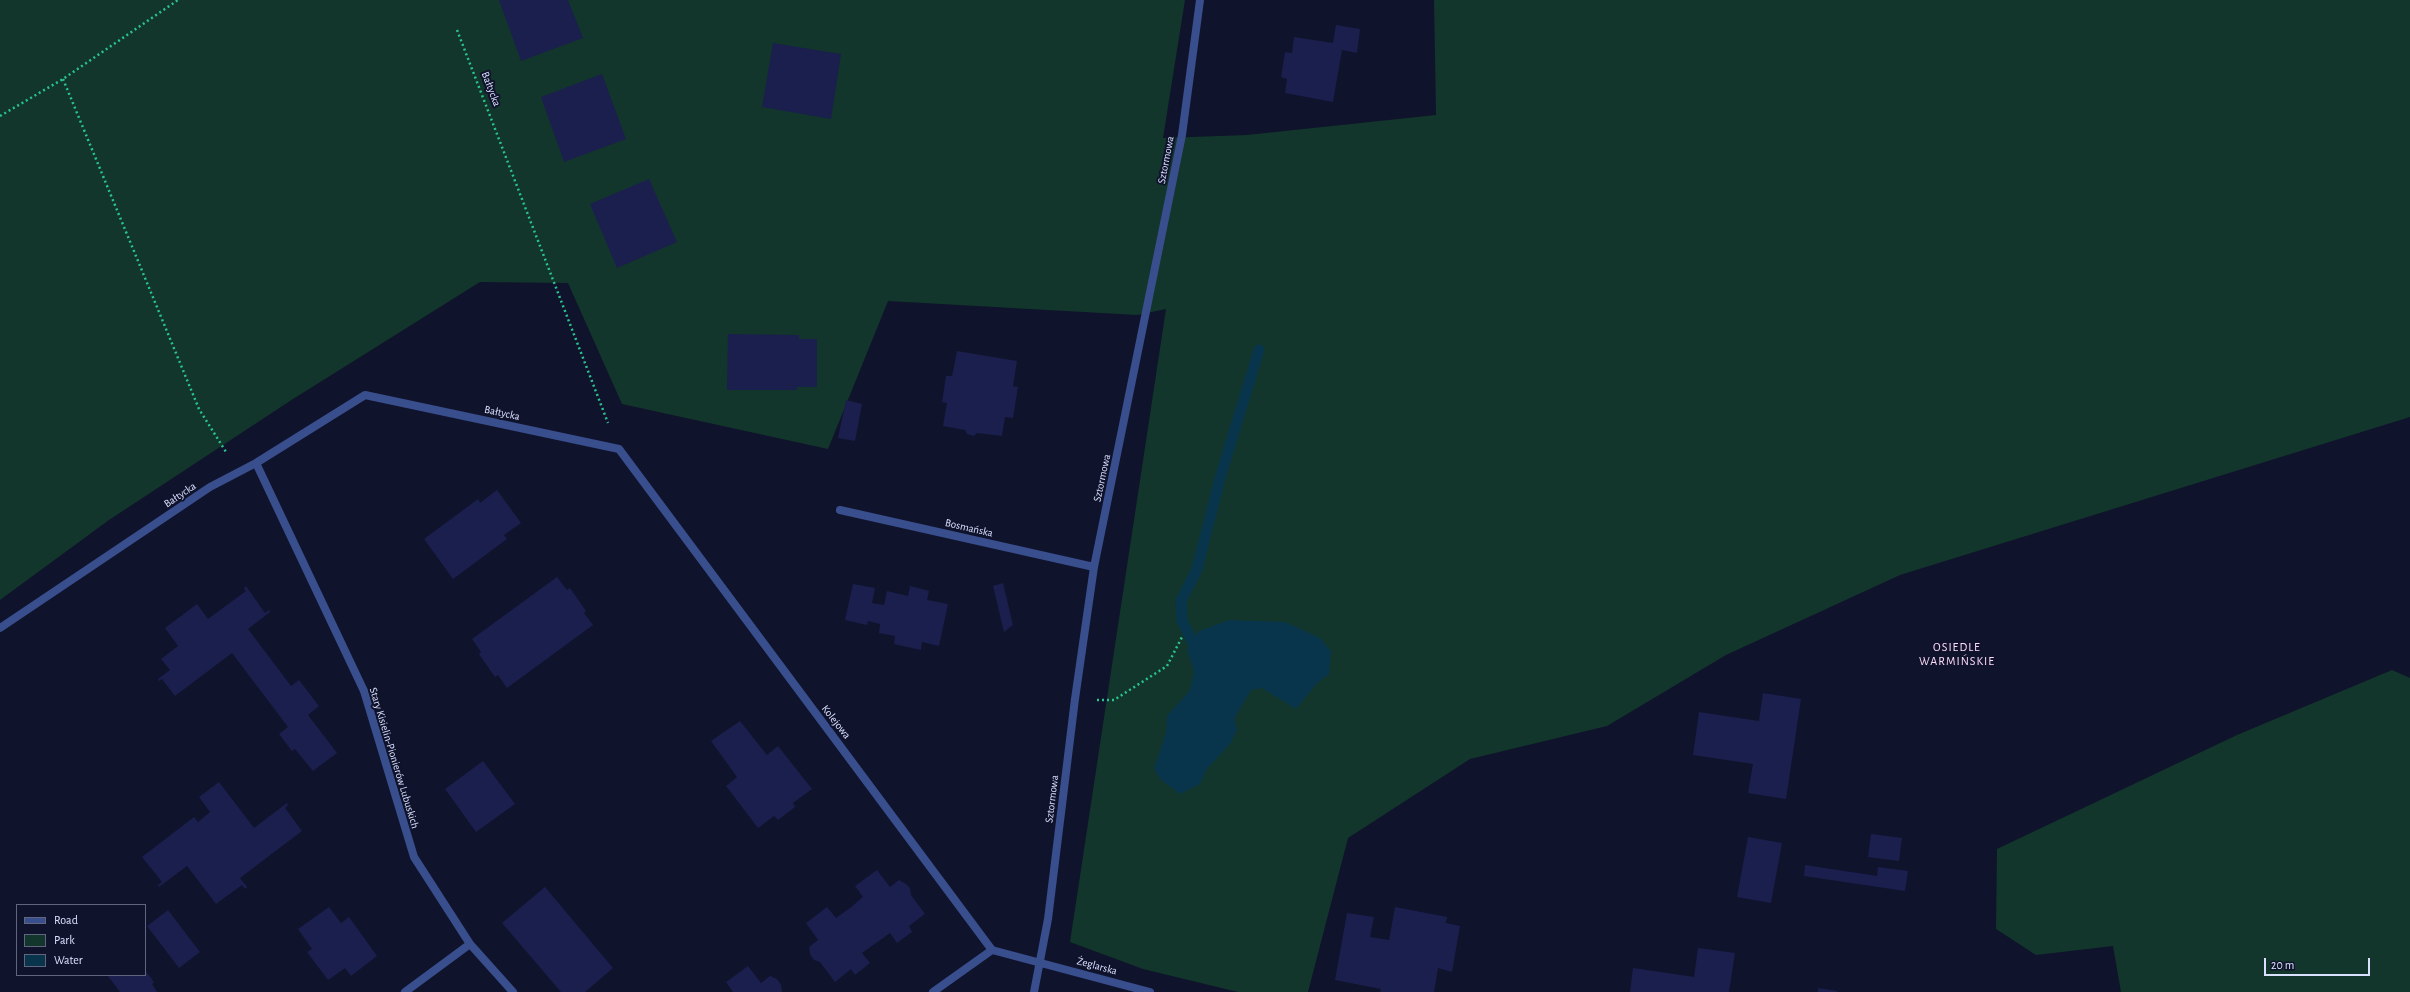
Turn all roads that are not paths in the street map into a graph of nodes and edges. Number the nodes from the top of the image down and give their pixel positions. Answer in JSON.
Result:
{"nodes":[{"id":1,"x":1200,"y":0,"type":"edge"},
{"id":2,"x":619,"y":449,"type":"joint"},
{"id":3,"x":256,"y":463,"type":"junction"},
{"id":4,"x":840,"y":510,"type":"dead end"},
{"id":5,"x":1094,"y":567,"type":"junction"},
{"id":6,"x":0,"y":628,"type":"edge"},
{"id":7,"x":470,"y":944,"type":"junction"},
{"id":8,"x":992,"y":950,"type":"junction"},
{"id":9,"x":1039,"y":962,"type":"junction"},
{"id":10,"x":405,"y":992,"type":"edge"},
{"id":11,"x":513,"y":992,"type":"edge"},
{"id":12,"x":933,"y":992,"type":"edge"},
{"id":13,"x":1034,"y":992,"type":"edge"},
{"id":14,"x":1150,"y":992,"type":"edge"}],
"edges":[{"from":1,"to":5,"type":"street","name":"Sztormowa"},
{"from":2,"to":3,"type":"street","name":"Bałtycka"},
{"from":2,"to":8,"type":"street","name":"Kolejowa"},
{"from":3,"to":6,"type":"street","name":"Bałtycka"},
{"from":3,"to":7,"type":"street","name":"Stary Kisielin-Pionierów Lubuskich"},
{"from":4,"to":5,"type":"street","name":"Bosmańska"},
{"from":5,"to":9,"type":"street","name":"Sztormowa"},
{"from":7,"to":10,"type":"street"},
{"from":7,"to":11,"type":"street","name":"Stary Kisielin-Pionierów Lubuskich"},
{"from":8,"to":9,"type":"street","name":"Żeglarska"},
{"from":8,"to":12,"type":"street"},
{"from":9,"to":13,"type":"street"},
{"from":9,"to":14,"type":"street","name":"Żeglarska"}]}
